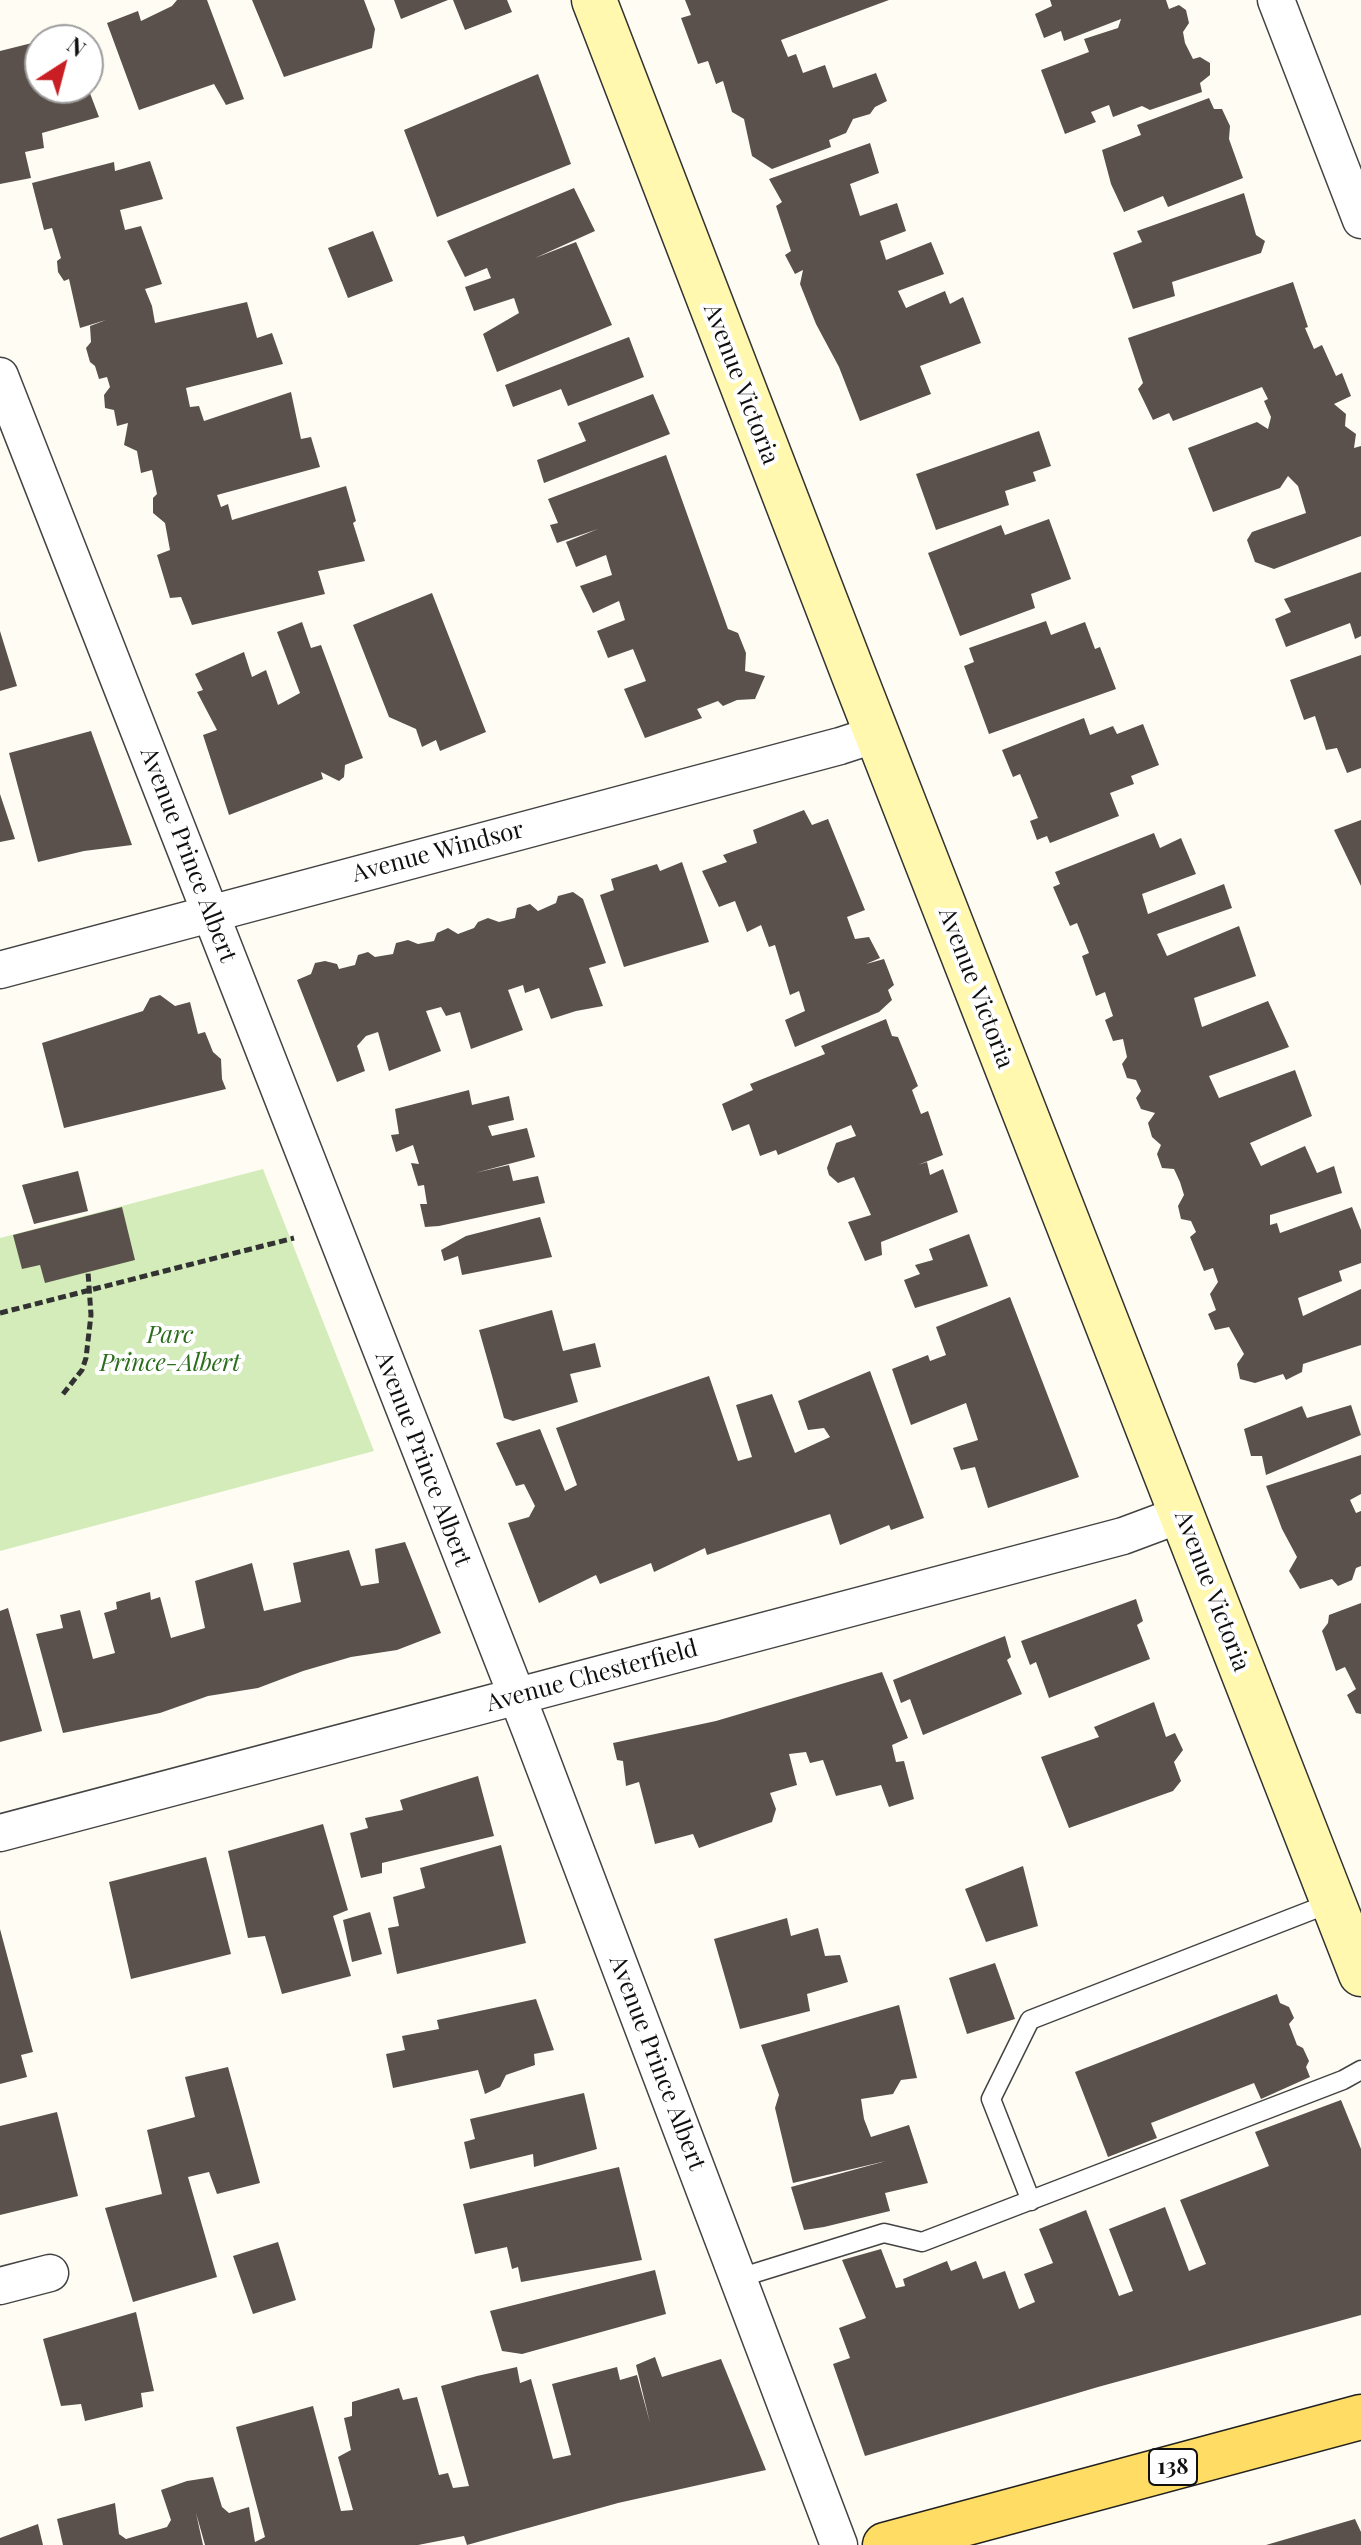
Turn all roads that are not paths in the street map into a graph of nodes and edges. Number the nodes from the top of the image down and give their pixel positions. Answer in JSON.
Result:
{"nodes":[{"id":1,"x":594,"y":0,"type":"edge"},
{"id":2,"x":1276,"y":0,"type":"edge"},
{"id":3,"x":1361,"y":220,"type":"edge"},
{"id":4,"x":0,"y":376,"type":"edge"},
{"id":5,"x":9,"y":425,"type":"edge"},
{"id":6,"x":877,"y":734,"type":"junction"},
{"id":7,"x":211,"y":912,"type":"junction"},
{"id":8,"x":0,"y":970,"type":"edge"},
{"id":9,"x":1182,"y":1514,"type":"junction"},
{"id":10,"x":516,"y":1697,"type":"junction"},
{"id":11,"x":0,"y":1833,"type":"edge"},
{"id":12,"x":1333,"y":1902,"type":"junction"},
{"id":13,"x":1361,"y":1974,"type":"edge"},
{"id":14,"x":1361,"y":2070,"type":"edge"},
{"id":15,"x":1031,"y":2201,"type":"junction"},
{"id":16,"x":50,"y":2273,"type":"dead end"},
{"id":17,"x":739,"y":2278,"type":"junction"},
{"id":18,"x":0,"y":2286,"type":"edge"},
{"id":19,"x":1361,"y":2417,"type":"edge"},
{"id":20,"x":839,"y":2545,"type":"edge"},
{"id":21,"x":885,"y":2545,"type":"edge"}],
"edges":[{"from":1,"to":6,"type":"street","name":"Avenue Victoria"},
{"from":2,"to":3,"type":"street"},
{"from":4,"to":5,"type":"street","name":"Avenue Prince Albert"},
{"from":5,"to":7,"type":"street","name":"Avenue Prince Albert"},
{"from":6,"to":7,"type":"street","name":"Avenue Windsor"},
{"from":6,"to":9,"type":"street","name":"Avenue Victoria"},
{"from":7,"to":8,"type":"street","name":"Avenue Windsor"},
{"from":7,"to":10,"type":"street","name":"Avenue Prince Albert"},
{"from":9,"to":10,"type":"street","name":"Avenue Chesterfield"},
{"from":9,"to":12,"type":"street","name":"Avenue Victoria"},
{"from":10,"to":11,"type":"street","name":"Avenue Chesterfield"},
{"from":10,"to":17,"type":"street","name":"Avenue Prince Albert"},
{"from":12,"to":13,"type":"street","name":"Avenue Victoria"},
{"from":12,"to":15,"type":"lane"},
{"from":14,"to":15,"type":"lane"},
{"from":15,"to":17,"type":"lane"},
{"from":16,"to":18,"type":"street"},
{"from":17,"to":20,"type":"street","name":"Avenue Prince Albert"},
{"from":19,"to":21,"type":"main road","number":"138"}]}
